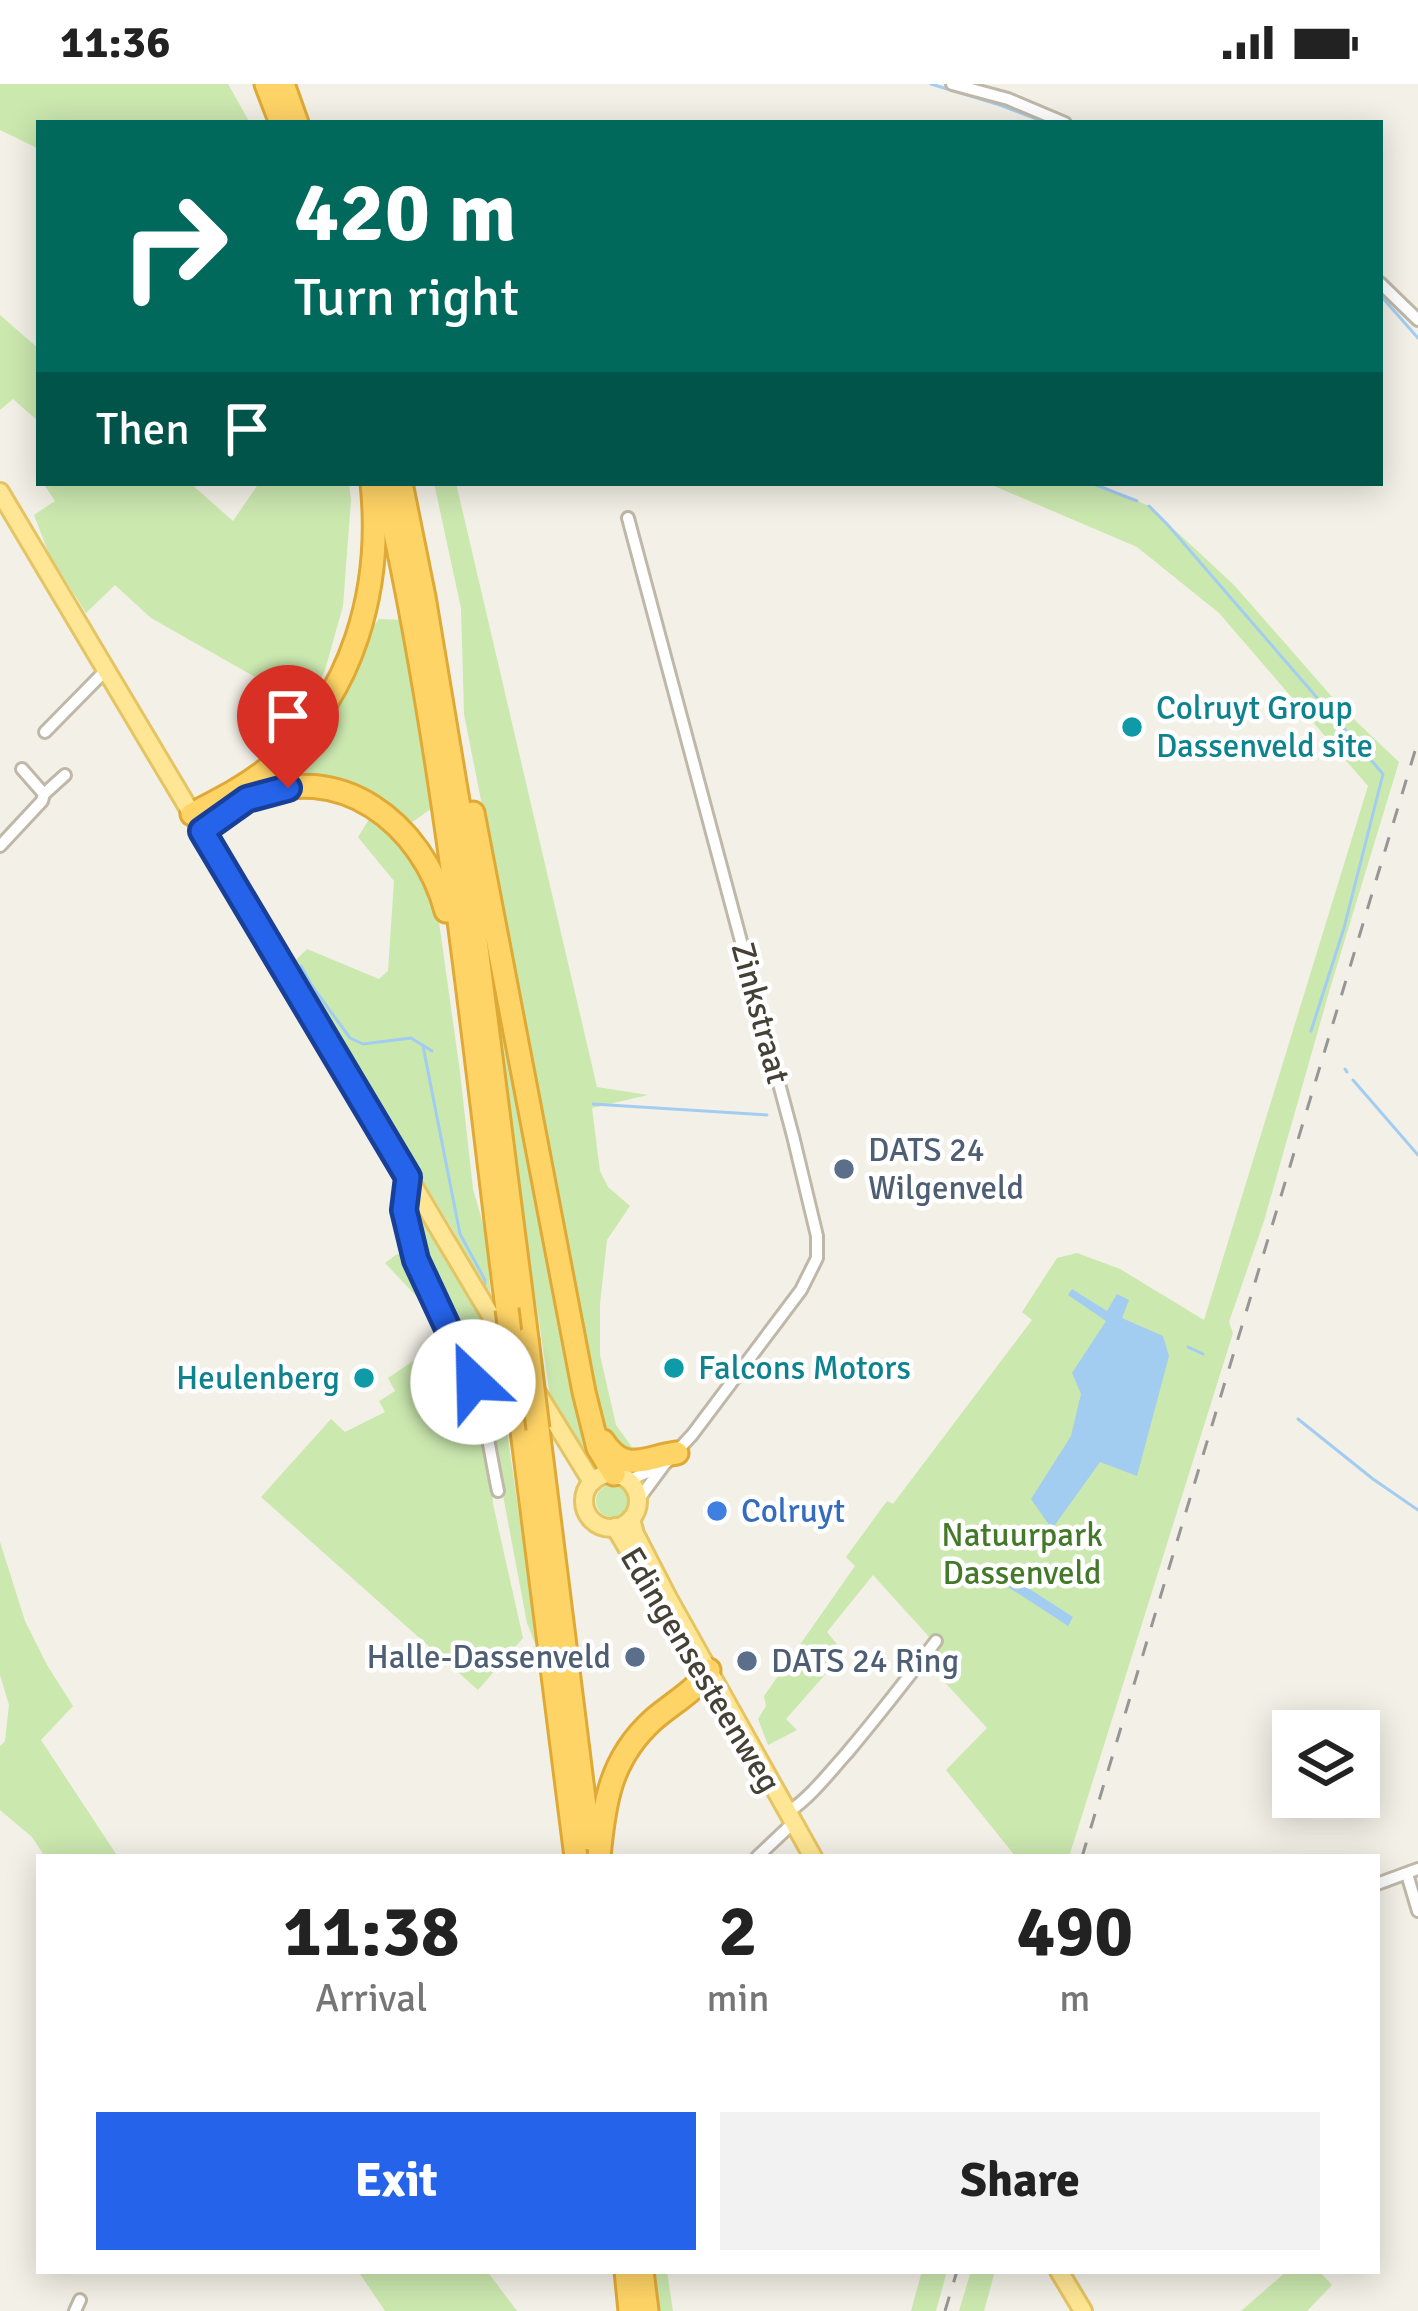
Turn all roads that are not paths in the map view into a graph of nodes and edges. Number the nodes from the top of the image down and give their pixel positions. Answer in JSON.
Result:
{"nodes":[{"id":1,"x":266,"y":84,"type":"edge"},
{"id":2,"x":283,"y":84,"type":"edge"},
{"id":3,"x":952,"y":84,"type":"edge"},
{"id":4,"x":280,"y":120,"type":"edge"},
{"id":5,"x":296,"y":120,"type":"edge"},
{"id":6,"x":1058,"y":120,"type":"edge"},
{"id":7,"x":1383,"y":286,"type":"edge"},
{"id":8,"x":1418,"y":320,"type":"edge"},
{"id":9,"x":372,"y":486,"type":"edge"},
{"id":10,"x":385,"y":486,"type":"edge"},
{"id":11,"x":402,"y":486,"type":"edge"},
{"id":12,"x":0,"y":492,"type":"edge"},
{"id":13,"x":628,"y":518,"type":"dead end"},
{"id":14,"x":106,"y":670,"type":"junction"},
{"id":15,"x":444,"y":713,"type":"junction"},
{"id":16,"x":45,"y":732,"type":"dead end"},
{"id":17,"x":22,"y":770,"type":"dead end"},
{"id":18,"x":65,"y":776,"type":"dead end"},
{"id":19,"x":44,"y":794,"type":"junction"},
{"id":20,"x":197,"y":823,"type":"junction"},
{"id":21,"x":0,"y":846,"type":"edge"},
{"id":22,"x":462,"y":959,"type":"junction"},
{"id":23,"x":408,"y":1177,"type":"junction"},
{"id":24,"x":592,"y":1423,"type":"junction"},
{"id":25,"x":670,"y":1459,"type":"junction"},
{"id":26,"x":612,"y":1479,"type":"junction"},
{"id":27,"x":498,"y":1491,"type":"dead end"},
{"id":28,"x":638,"y":1500,"type":"junction"},
{"id":29,"x":623,"y":1523,"type":"junction"},
{"id":30,"x":936,"y":1641,"type":"dead end"},
{"id":31,"x":708,"y":1681,"type":"junction"},
{"id":32,"x":578,"y":1805,"type":"junction"},
{"id":33,"x":790,"y":1818,"type":"junction"},
{"id":34,"x":576,"y":1854,"type":"edge"},
{"id":35,"x":594,"y":1854,"type":"edge"},
{"id":36,"x":596,"y":1854,"type":"edge"},
{"id":37,"x":760,"y":1854,"type":"edge"},
{"id":38,"x":811,"y":1854,"type":"edge"},
{"id":39,"x":1413,"y":1872,"type":"edge"},
{"id":40,"x":1380,"y":1883,"type":"edge"},
{"id":41,"x":1418,"y":1911,"type":"edge"},
{"id":42,"x":626,"y":2274,"type":"edge"},
{"id":43,"x":642,"y":2274,"type":"edge"},
{"id":44,"x":1061,"y":2274,"type":"edge"},
{"id":45,"x":630,"y":2311,"type":"edge"},
{"id":46,"x":647,"y":2311,"type":"edge"},
{"id":47,"x":1083,"y":2311,"type":"edge"}],
"edges":[{"from":1,"to":4,"type":"highway"},
{"from":2,"to":5,"type":"highway"},
{"from":3,"to":6,"type":"street"},
{"from":7,"to":8,"type":"street"},
{"from":9,"to":20,"type":"highway"},
{"from":10,"to":22,"type":"highway"},
{"from":11,"to":15,"type":"highway"},
{"from":12,"to":14,"type":"main road"},
{"from":13,"to":25,"type":"street","name":"Zinkstraat"},
{"from":14,"to":16,"type":"street"},
{"from":14,"to":20,"type":"main road"},
{"from":15,"to":24,"type":"highway"},
{"from":15,"to":32,"type":"highway","bridge":true},
{"from":17,"to":19,"type":"street"},
{"from":18,"to":19,"type":"street"},
{"from":19,"to":21,"type":"street"},
{"from":20,"to":22,"type":"highway"},
{"from":20,"to":23,"type":"main road"},
{"from":22,"to":32,"type":"highway","bridge":true},
{"from":23,"to":26,"type":"main road"},
{"from":23,"to":27,"type":"street"},
{"from":24,"to":25,"type":"highway"},
{"from":24,"to":26,"type":"highway"},
{"from":25,"to":26,"type":"street","name":"Zinkstraat"},
{"from":25,"to":28,"type":"street","name":"Zinkstraat"},
{"from":26,"to":28,"type":"main road"},
{"from":26,"to":29,"type":"main road"},
{"from":28,"to":29,"type":"main road"},
{"from":29,"to":31,"type":"main road","name":"Edingensesteenweg"},
{"from":30,"to":33,"type":"street"},
{"from":31,"to":33,"type":"main road","name":"Edingensesteenweg"},
{"from":31,"to":36,"type":"highway"},
{"from":32,"to":34,"type":"highway"},
{"from":32,"to":35,"type":"highway"},
{"from":33,"to":37,"type":"street"},
{"from":33,"to":38,"type":"main road","name":"Edingensesteenweg"},
{"from":39,"to":40,"type":"street"},
{"from":39,"to":41,"type":"street"},
{"from":42,"to":45,"type":"highway"},
{"from":43,"to":46,"type":"highway"},
{"from":44,"to":47,"type":"main road"}]}
